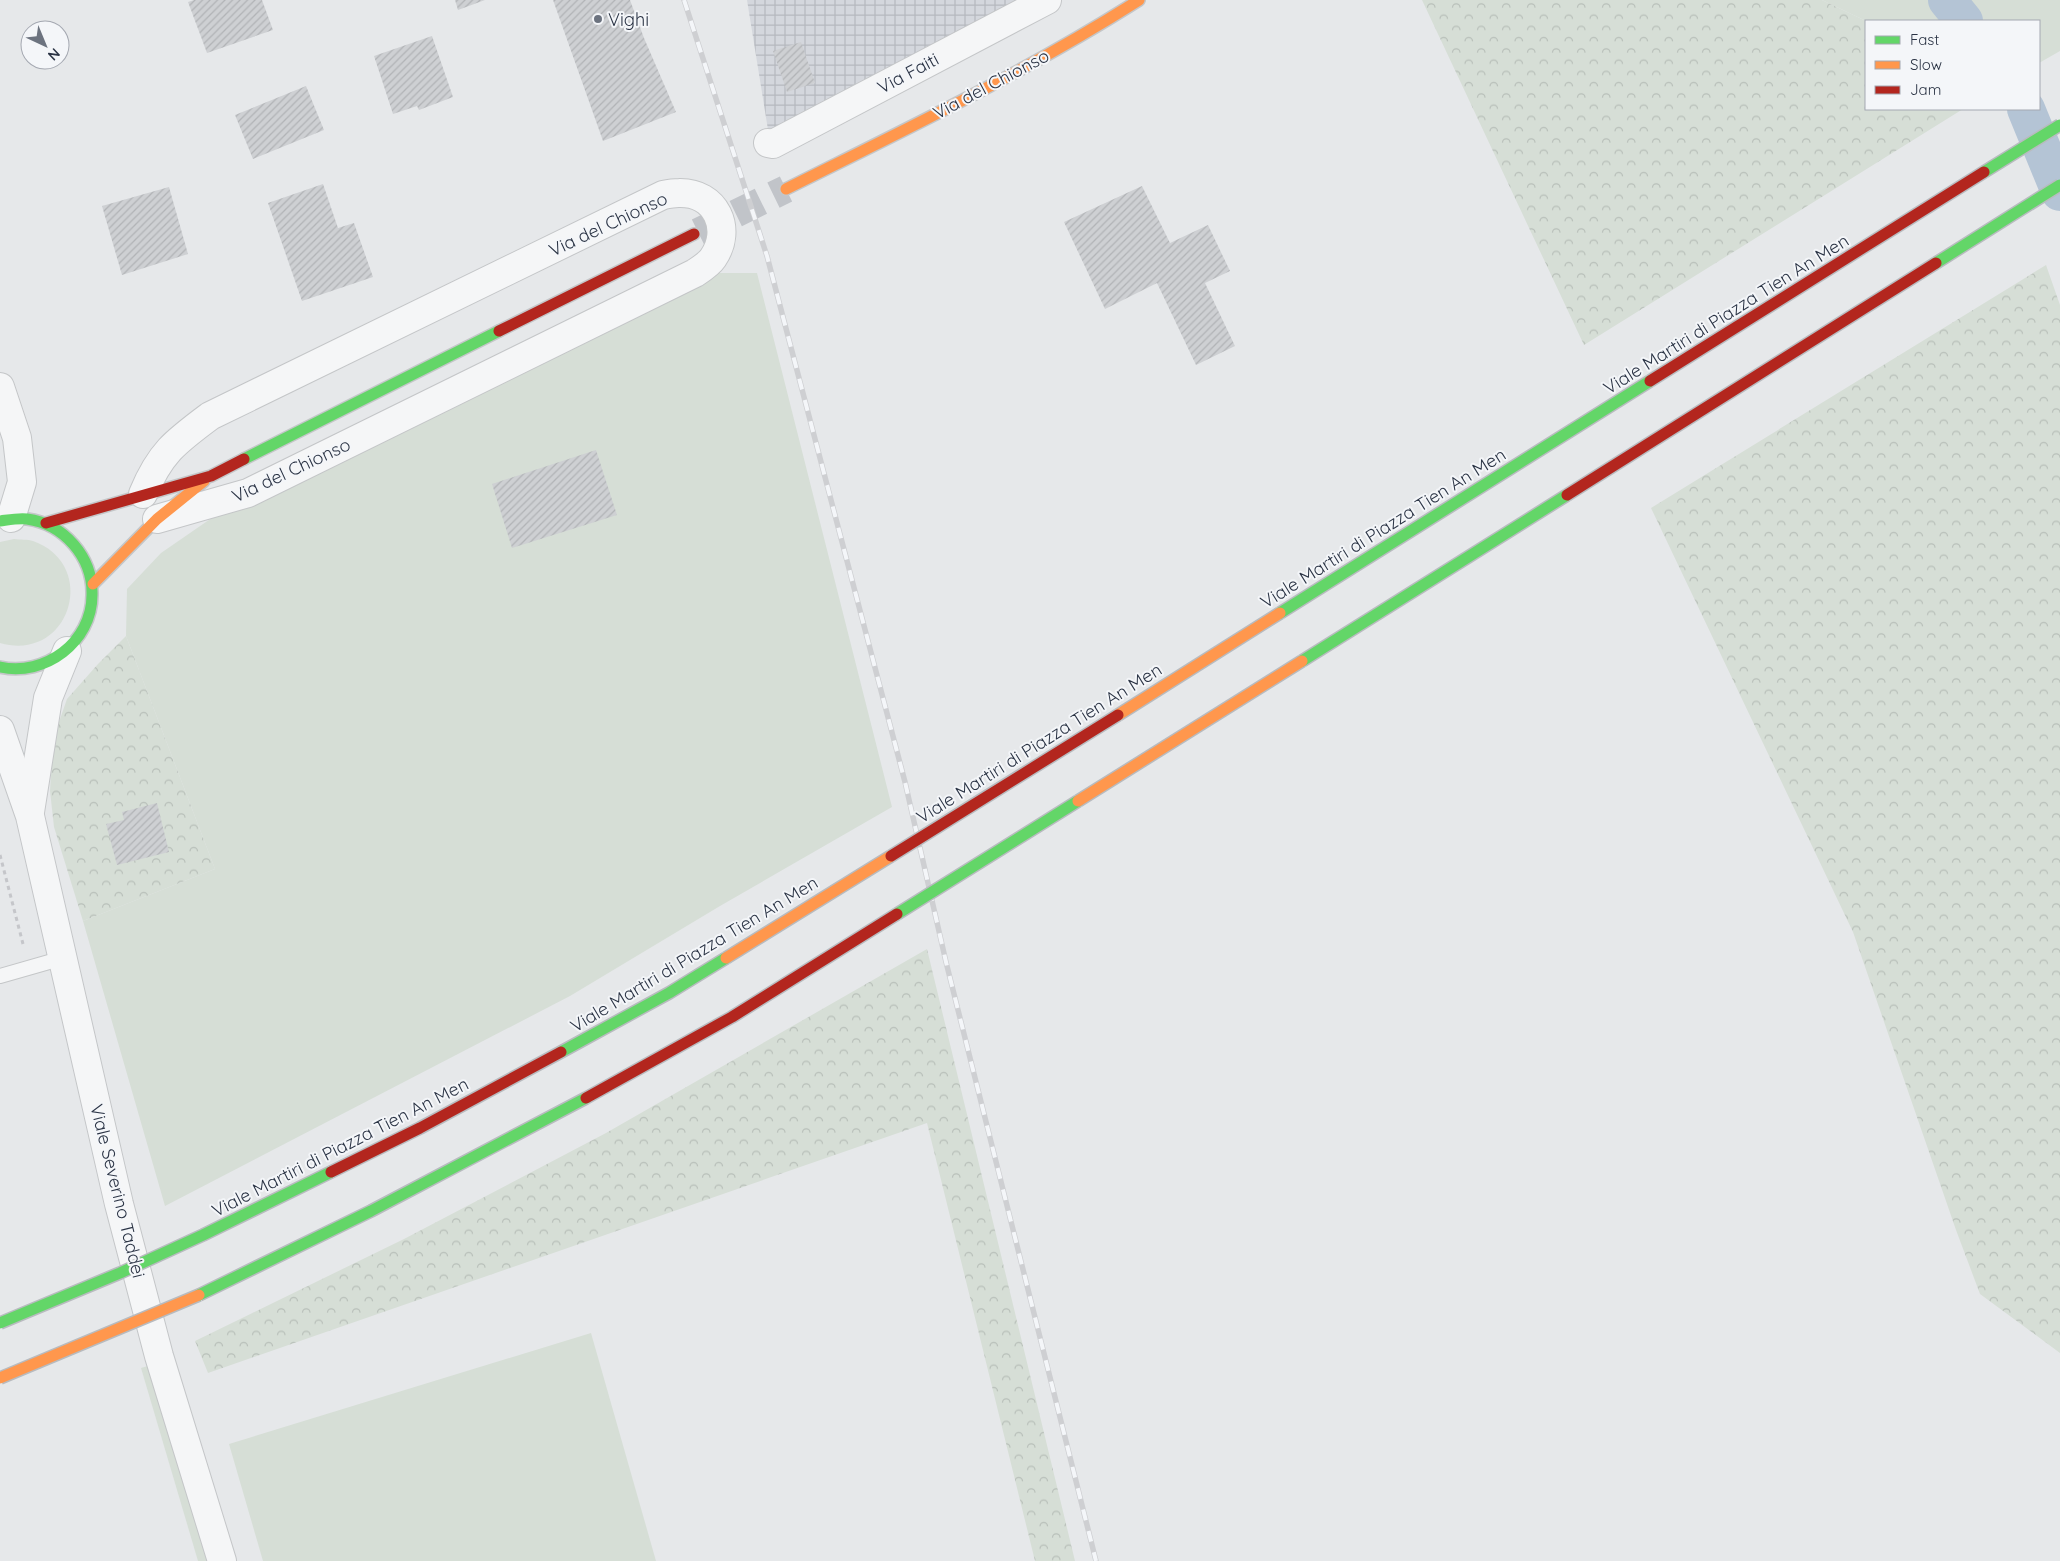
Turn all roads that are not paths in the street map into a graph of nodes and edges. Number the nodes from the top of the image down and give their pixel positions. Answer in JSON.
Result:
{"nodes":[{"id":1,"x":1047,"y":0,"type":"edge"},
{"id":2,"x":1139,"y":0,"type":"edge"},
{"id":3,"x":2060,"y":125,"type":"edge"},
{"id":4,"x":768,"y":143,"type":"dead end"},
{"id":5,"x":2060,"y":185,"type":"edge"},
{"id":6,"x":786,"y":189,"type":"tunnel mouth"},
{"id":7,"x":694,"y":234,"type":"tunnel mouth"},
{"id":8,"x":0,"y":387,"type":"edge"},
{"id":9,"x":211,"y":476,"type":"junction"},
{"id":10,"x":143,"y":494,"type":"junction"},
{"id":11,"x":5,"y":519,"type":"edge"},
{"id":12,"x":157,"y":519,"type":"junction"},
{"id":13,"x":46,"y":523,"type":"junction"},
{"id":14,"x":93,"y":584,"type":"junction"},
{"id":15,"x":67,"y":651,"type":"junction"},
{"id":16,"x":0,"y":667,"type":"edge"},
{"id":17,"x":0,"y":730,"type":"edge"},
{"id":18,"x":30,"y":816,"type":"junction"},
{"id":19,"x":63,"y":958,"type":"junction"},
{"id":20,"x":0,"y":976,"type":"edge"},
{"id":21,"x":0,"y":1323,"type":"edge"},
{"id":22,"x":0,"y":1378,"type":"edge"},
{"id":23,"x":222,"y":1561,"type":"edge"}],
"edges":[{"from":1,"to":4,"type":"street","name":"Via Faiti"},
{"from":2,"to":6,"type":"main road","name":"Via del Chionso"},
{"from":3,"to":21,"type":"main road","name":"Viale Martiri di Piazza Tien An Men","bridge":true},
{"from":5,"to":22,"type":"main road","bridge":true},
{"from":7,"to":9,"type":"main road","name":"Via del Chionso"},
{"from":8,"to":11,"type":"street"},
{"from":9,"to":10,"type":"main road","name":"Via del Chionso"},
{"from":9,"to":12,"type":"main road","name":"Via del Chionso"},
{"from":10,"to":12,"type":"street","name":"Via del Chionso"},
{"from":10,"to":13,"type":"main road","name":"Via del Chionso"},
{"from":11,"to":13,"type":"main road","name":"Via del Chionso"},
{"from":12,"to":14,"type":"main road","name":"Via del Chionso"},
{"from":13,"to":14,"type":"main road","name":"Via del Chionso"},
{"from":14,"to":15,"type":"main road","name":"Via del Chionso"},
{"from":15,"to":16,"type":"main road","name":"Via del Chionso"},
{"from":15,"to":18,"type":"street","name":"Viale Severino Taddei"},
{"from":17,"to":18,"type":"street","name":"Viale Severino Taddei"},
{"from":18,"to":19,"type":"street","name":"Viale Severino Taddei"},
{"from":19,"to":20,"type":"lane"},
{"from":19,"to":23,"type":"street","name":"Viale Severino Taddei"}]}
